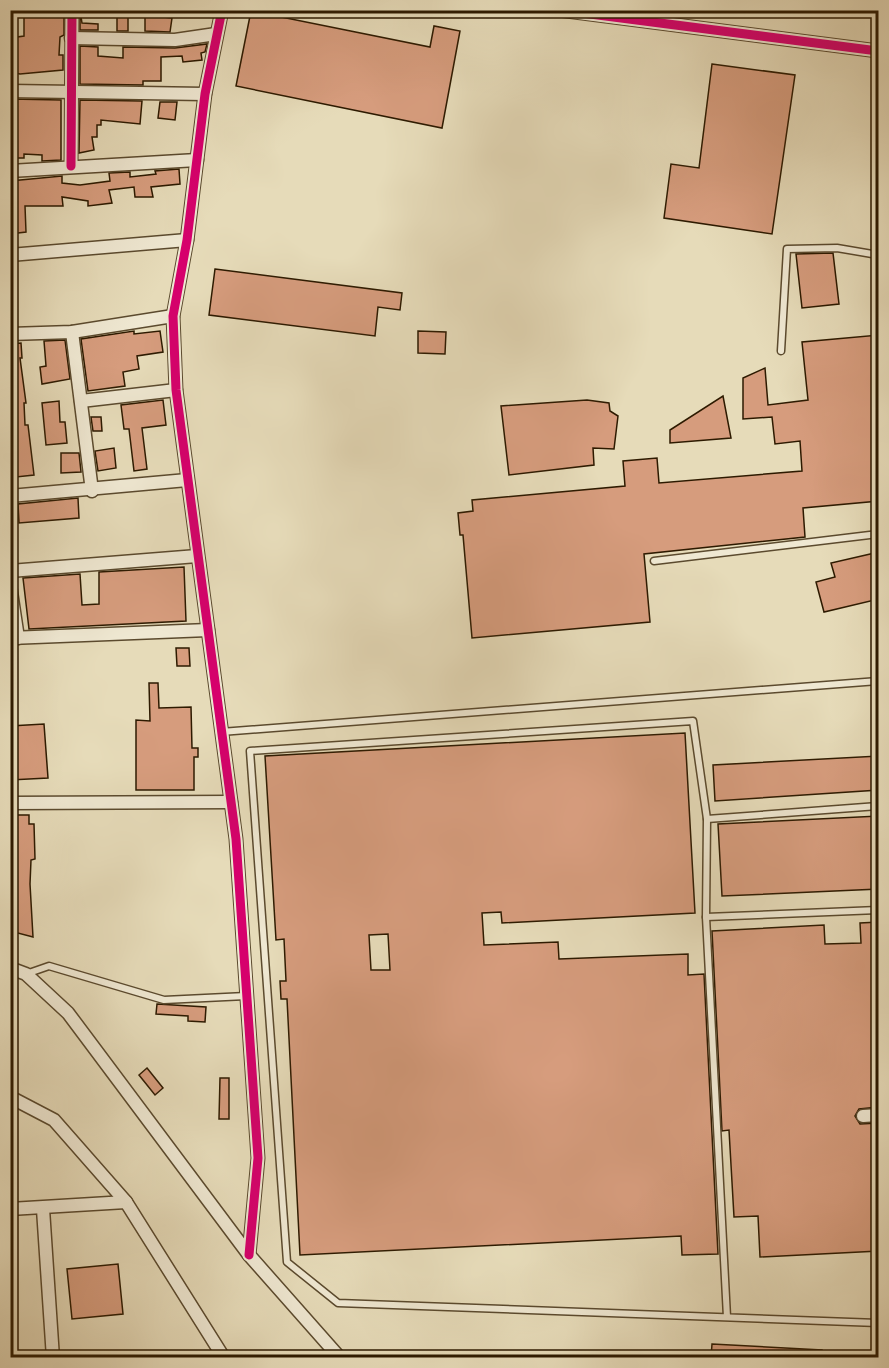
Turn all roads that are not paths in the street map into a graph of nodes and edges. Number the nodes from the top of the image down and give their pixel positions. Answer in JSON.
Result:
{"nodes":[{"id":1,"x":72,"y":10,"type":"edge"},
{"id":2,"x":222,"y":10,"type":"edge"},
{"id":3,"x":559,"y":10,"type":"edge"},
{"id":4,"x":216,"y":34,"type":"junction"},
{"id":5,"x":71,"y":38,"type":"junction"},
{"id":6,"x":879,"y":51,"type":"edge"},
{"id":7,"x":71,"y":90,"type":"junction"},
{"id":8,"x":10,"y":91,"type":"edge"},
{"id":9,"x":205,"y":94,"type":"junction"},
{"id":10,"x":197,"y":160,"type":"junction"},
{"id":11,"x":71,"y":166,"type":"junction"},
{"id":12,"x":10,"y":171,"type":"edge"},
{"id":13,"x":187,"y":240,"type":"junction"},
{"id":14,"x":10,"y":255,"type":"edge"},
{"id":15,"x":879,"y":255,"type":"edge"},
{"id":16,"x":173,"y":316,"type":"junction"},
{"id":17,"x":72,"y":332,"type":"junction"},
{"id":18,"x":10,"y":334,"type":"edge"},
{"id":19,"x":781,"y":351,"type":"dead end"},
{"id":20,"x":176,"y":390,"type":"junction"},
{"id":21,"x":81,"y":401,"type":"junction"},
{"id":22,"x":187,"y":480,"type":"junction"},
{"id":23,"x":92,"y":490,"type":"junction"},
{"id":24,"x":10,"y":496,"type":"edge"},
{"id":25,"x":879,"y":534,"type":"edge"},
{"id":26,"x":197,"y":556,"type":"junction"},
{"id":27,"x":654,"y":561,"type":"dead end"},
{"id":28,"x":10,"y":571,"type":"edge"},
{"id":29,"x":10,"y":585,"type":"edge"},
{"id":30,"x":208,"y":630,"type":"junction"},
{"id":31,"x":14,"y":638,"type":"edge"},
{"id":32,"x":879,"y":681,"type":"edge"},
{"id":33,"x":221,"y":732,"type":"junction"},
{"id":34,"x":231,"y":802,"type":"junction"},
{"id":35,"x":10,"y":803,"type":"edge"},
{"id":36,"x":879,"y":806,"type":"edge"},
{"id":37,"x":706,"y":819,"type":"junction"},
{"id":38,"x":879,"y":910,"type":"edge"},
{"id":39,"x":706,"y":917,"type":"junction"},
{"id":40,"x":10,"y":968,"type":"edge"},
{"id":41,"x":26,"y":974,"type":"junction"},
{"id":42,"x":247,"y":996,"type":"junction"},
{"id":43,"x":10,"y":1097,"type":"edge"},
{"id":44,"x":879,"y":1115,"type":"edge"},
{"id":45,"x":863,"y":1116,"type":"dead end"},
{"id":46,"x":126,"y":1202,"type":"junction"},
{"id":47,"x":10,"y":1209,"type":"edge"},
{"id":48,"x":44,"y":1209,"type":"junction"},
{"id":49,"x":249,"y":1255,"type":"junction"},
{"id":50,"x":727,"y":1317,"type":"junction"},
{"id":51,"x":879,"y":1323,"type":"edge"},
{"id":52,"x":53,"y":1358,"type":"edge"},
{"id":53,"x":224,"y":1358,"type":"edge"},
{"id":54,"x":340,"y":1358,"type":"edge"}],
"edges":[{"from":1,"to":5,"type":"street"},
{"from":2,"to":4,"type":"street"},
{"from":3,"to":6,"type":"street"},
{"from":4,"to":5,"type":"street"},
{"from":4,"to":9,"type":"street"},
{"from":5,"to":7,"type":"street"},
{"from":7,"to":8,"type":"street"},
{"from":7,"to":9,"type":"street"},
{"from":7,"to":11,"type":"street"},
{"from":9,"to":10,"type":"street"},
{"from":10,"to":11,"type":"street"},
{"from":10,"to":13,"type":"street"},
{"from":11,"to":12,"type":"street"},
{"from":13,"to":14,"type":"street"},
{"from":13,"to":16,"type":"street"},
{"from":15,"to":19,"type":"lane"},
{"from":16,"to":17,"type":"street"},
{"from":16,"to":20,"type":"street"},
{"from":17,"to":18,"type":"street"},
{"from":17,"to":21,"type":"street"},
{"from":20,"to":21,"type":"street"},
{"from":20,"to":22,"type":"street"},
{"from":21,"to":23,"type":"street"},
{"from":22,"to":23,"type":"street"},
{"from":22,"to":26,"type":"street"},
{"from":23,"to":24,"type":"street"},
{"from":25,"to":27,"type":"lane"},
{"from":26,"to":28,"type":"street"},
{"from":26,"to":30,"type":"street"},
{"from":29,"to":31,"type":"street"},
{"from":30,"to":31,"type":"street"},
{"from":30,"to":33,"type":"street"},
{"from":32,"to":33,"type":"lane"},
{"from":33,"to":34,"type":"street"},
{"from":34,"to":35,"type":"street"},
{"from":34,"to":42,"type":"street"},
{"from":36,"to":37,"type":"lane"},
{"from":37,"to":39,"type":"lane"},
{"from":37,"to":50,"type":"lane"},
{"from":38,"to":39,"type":"lane"},
{"from":39,"to":50,"type":"lane"},
{"from":40,"to":41,"type":"street"},
{"from":41,"to":42,"type":"lane"},
{"from":41,"to":49,"type":"street"},
{"from":42,"to":49,"type":"street"},
{"from":43,"to":46,"type":"street"},
{"from":44,"to":45,"type":"street"},
{"from":46,"to":48,"type":"street"},
{"from":46,"to":53,"type":"street"},
{"from":47,"to":48,"type":"street"},
{"from":48,"to":52,"type":"street"},
{"from":49,"to":54,"type":"street"},
{"from":50,"to":51,"type":"lane"}]}
